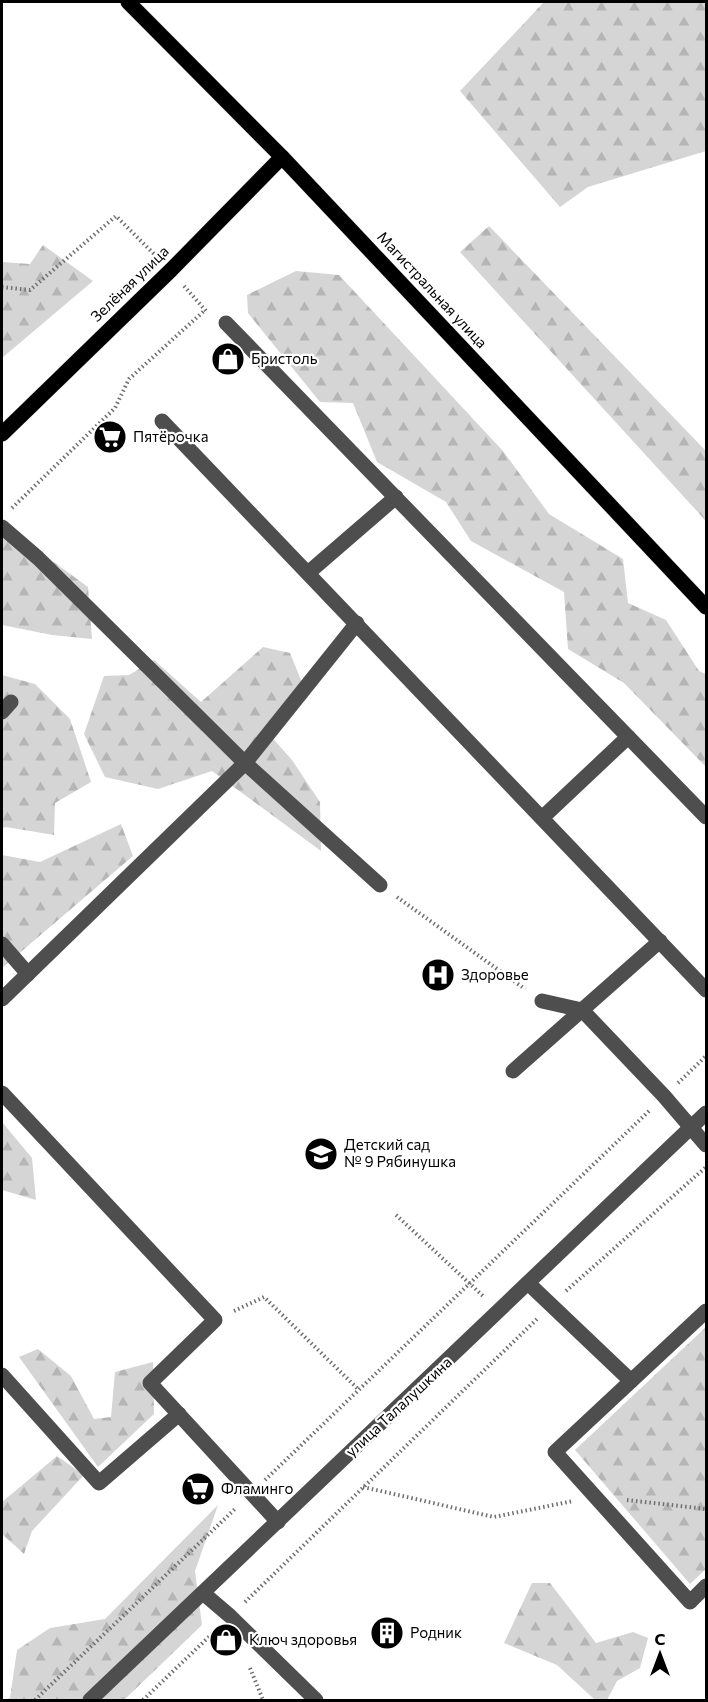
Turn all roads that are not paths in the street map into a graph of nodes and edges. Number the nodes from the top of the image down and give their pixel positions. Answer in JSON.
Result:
{"nodes":[{"id":1,"x":128,"y":2,"type":"edge"},
{"id":2,"x":282,"y":157,"type":"junction"},
{"id":3,"x":226,"y":323,"type":"dead end"},
{"id":4,"x":162,"y":421,"type":"dead end"},
{"id":5,"x":2,"y":434,"type":"edge"},
{"id":6,"x":396,"y":497,"type":"junction"},
{"id":7,"x":2,"y":527,"type":"edge"},
{"id":8,"x":308,"y":573,"type":"junction"},
{"id":9,"x":706,"y":607,"type":"edge"},
{"id":10,"x":357,"y":624,"type":"junction"},
{"id":11,"x":628,"y":737,"type":"junction"},
{"id":12,"x":245,"y":763,"type":"junction"},
{"id":13,"x":706,"y":817,"type":"edge"},
{"id":14,"x":542,"y":818,"type":"junction"},
{"id":15,"x":380,"y":885,"type":"road end"},
{"id":16,"x":660,"y":941,"type":"junction"},
{"id":17,"x":2,"y":944,"type":"edge"},
{"id":18,"x":28,"y":974,"type":"junction"},
{"id":19,"x":706,"y":990,"type":"edge"},
{"id":20,"x":2,"y":999,"type":"edge"},
{"id":21,"x":542,"y":1001,"type":"road end"},
{"id":22,"x":582,"y":1010,"type":"junction"},
{"id":23,"x":513,"y":1071,"type":"dead end"},
{"id":24,"x":2,"y":1094,"type":"edge"},
{"id":25,"x":706,"y":1113,"type":"edge"},
{"id":26,"x":691,"y":1129,"type":"junction"},
{"id":27,"x":706,"y":1145,"type":"edge"},
{"id":28,"x":528,"y":1283,"type":"junction"},
{"id":29,"x":706,"y":1311,"type":"edge"},
{"id":30,"x":2,"y":1375,"type":"edge"},
{"id":31,"x":631,"y":1381,"type":"junction"},
{"id":32,"x":179,"y":1414,"type":"junction"},
{"id":33,"x":278,"y":1521,"type":"junction"},
{"id":34,"x":706,"y":1586,"type":"edge"},
{"id":35,"x":203,"y":1593,"type":"junction"},
{"id":36,"x":90,"y":1701,"type":"edge"},
{"id":37,"x":316,"y":1701,"type":"edge"}],
"edges":[{"from":1,"to":2,"type":"main road","name":"Магистральная улица"},
{"from":2,"to":5,"type":"main road","name":"Зелёная улица"},
{"from":2,"to":9,"type":"main road","name":"Магистральная улица"},
{"from":3,"to":6,"type":"street"},
{"from":4,"to":8,"type":"street"},
{"from":6,"to":8,"type":"street"},
{"from":6,"to":11,"type":"street"},
{"from":7,"to":12,"type":"street"},
{"from":8,"to":10,"type":"street"},
{"from":10,"to":12,"type":"street"},
{"from":10,"to":14,"type":"street"},
{"from":11,"to":13,"type":"street"},
{"from":11,"to":14,"type":"street"},
{"from":12,"to":15,"type":"street"},
{"from":12,"to":18,"type":"street"},
{"from":14,"to":16,"type":"street"},
{"from":16,"to":19,"type":"street"},
{"from":16,"to":22,"type":"street"},
{"from":17,"to":18,"type":"street"},
{"from":18,"to":20,"type":"street"},
{"from":21,"to":22,"type":"street"},
{"from":22,"to":23,"type":"street"},
{"from":22,"to":26,"type":"street"},
{"from":24,"to":32,"type":"street"},
{"from":25,"to":26,"type":"street","name":"улица Талалушкина"},
{"from":26,"to":27,"type":"street"},
{"from":26,"to":28,"type":"street","name":"улица Талалушкина"},
{"from":28,"to":31,"type":"street"},
{"from":28,"to":33,"type":"street","name":"улица Талалушкина"},
{"from":29,"to":31,"type":"street"},
{"from":30,"to":32,"type":"street"},
{"from":31,"to":34,"type":"street"},
{"from":32,"to":33,"type":"street"},
{"from":33,"to":35,"type":"street","name":"улица Талалушкина"},
{"from":35,"to":36,"type":"street","name":"улица Талалушкина"},
{"from":35,"to":37,"type":"street"}]}
